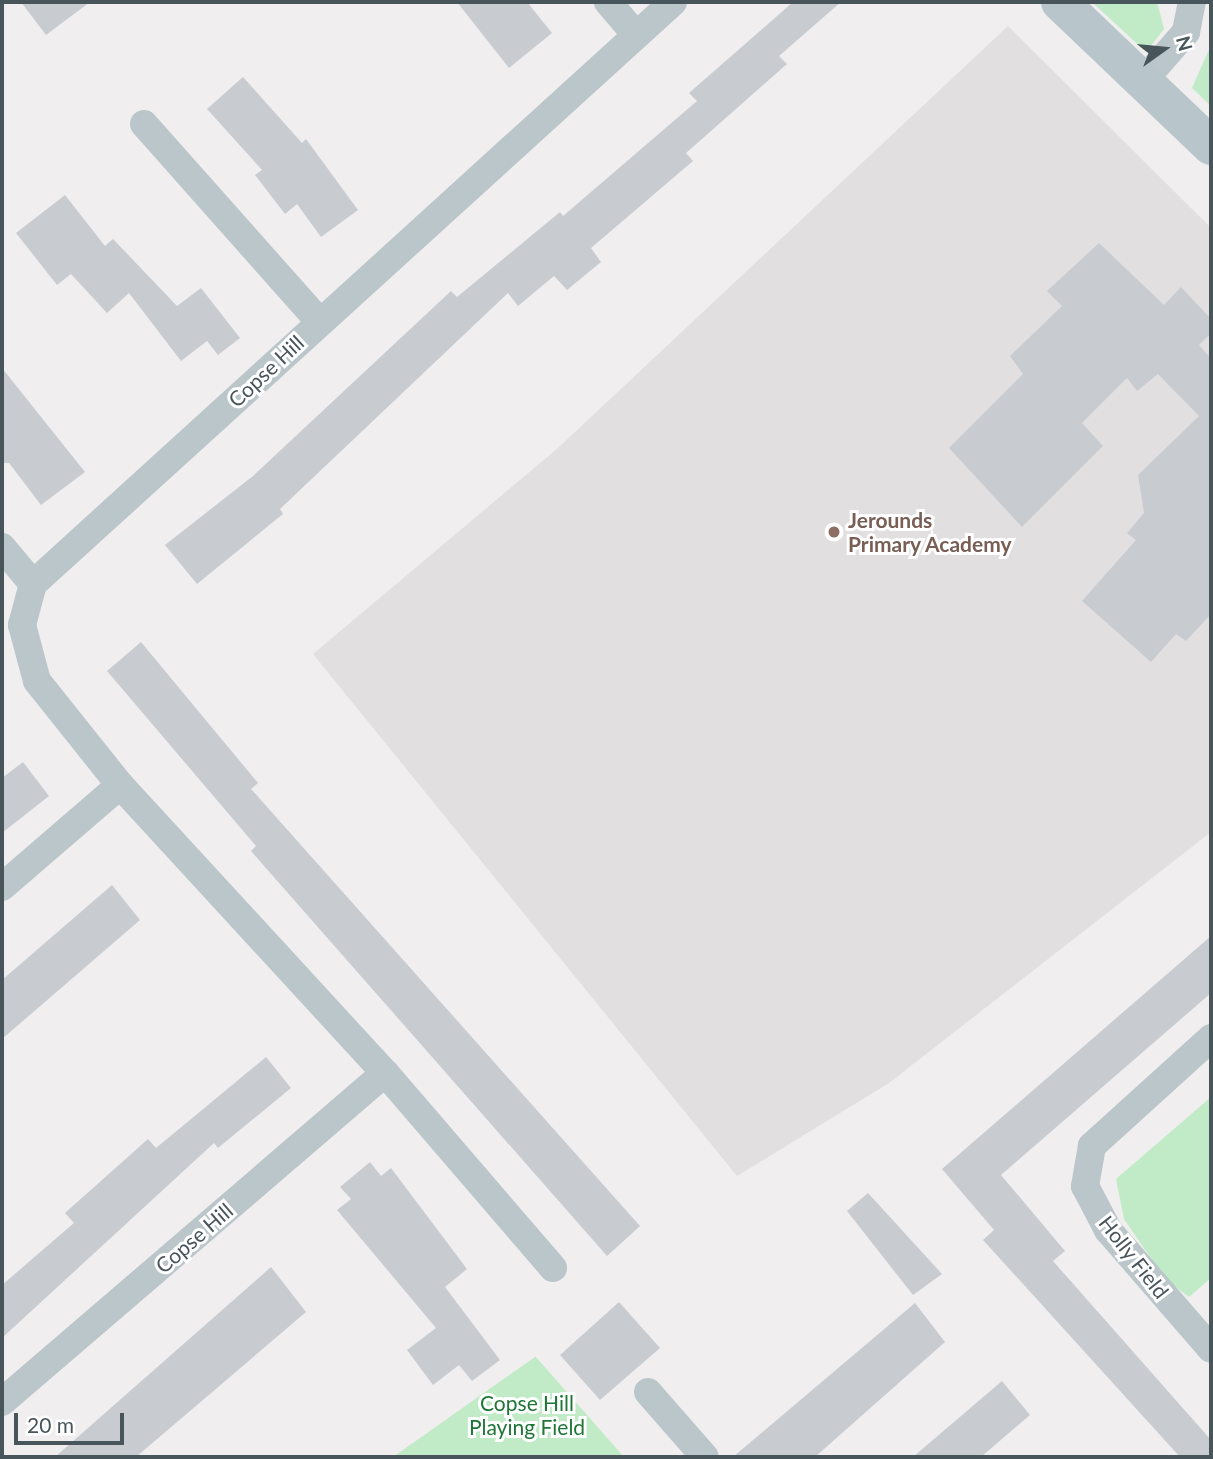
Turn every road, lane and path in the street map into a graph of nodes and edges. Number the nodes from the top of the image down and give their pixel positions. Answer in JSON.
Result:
{"nodes":[{"id":1,"x":608,"y":2,"type":"edge"},
{"id":2,"x":673,"y":2,"type":"edge"},
{"id":3,"x":1060,"y":2,"type":"edge"},
{"id":4,"x":1192,"y":2,"type":"edge"},
{"id":5,"x":635,"y":34,"type":"junction"},
{"id":6,"x":1144,"y":79,"type":"junction"},
{"id":7,"x":144,"y":124,"type":"dead end"},
{"id":8,"x":1211,"y":146,"type":"edge"},
{"id":9,"x":320,"y":322,"type":"junction"},
{"id":10,"x":2,"y":547,"type":"edge"},
{"id":11,"x":33,"y":584,"type":"junction"},
{"id":12,"x":120,"y":785,"type":"junction"},
{"id":13,"x":2,"y":887,"type":"edge"},
{"id":14,"x":1211,"y":1038,"type":"edge"},
{"id":15,"x":386,"y":1073,"type":"junction"},
{"id":16,"x":553,"y":1268,"type":"dead end"},
{"id":17,"x":1211,"y":1349,"type":"edge"},
{"id":18,"x":648,"y":1392,"type":"dead end"},
{"id":19,"x":2,"y":1402,"type":"edge"},
{"id":20,"x":705,"y":1457,"type":"edge"}],
"edges":[{"from":1,"to":5,"type":"street"},
{"from":2,"to":5,"type":"street","name":"Copse Hill"},
{"from":3,"to":6,"type":"street"},
{"from":4,"to":6,"type":"street"},
{"from":5,"to":9,"type":"street","name":"Copse Hill"},
{"from":6,"to":8,"type":"street"},
{"from":7,"to":9,"type":"street"},
{"from":9,"to":11,"type":"street","name":"Copse Hill"},
{"from":10,"to":11,"type":"street"},
{"from":11,"to":12,"type":"street"},
{"from":12,"to":13,"type":"street"},
{"from":12,"to":15,"type":"street"},
{"from":14,"to":17,"type":"street","name":"Holly Field"},
{"from":15,"to":16,"type":"street"},
{"from":15,"to":19,"type":"street","name":"Copse Hill"},
{"from":18,"to":20,"type":"street"}]}
